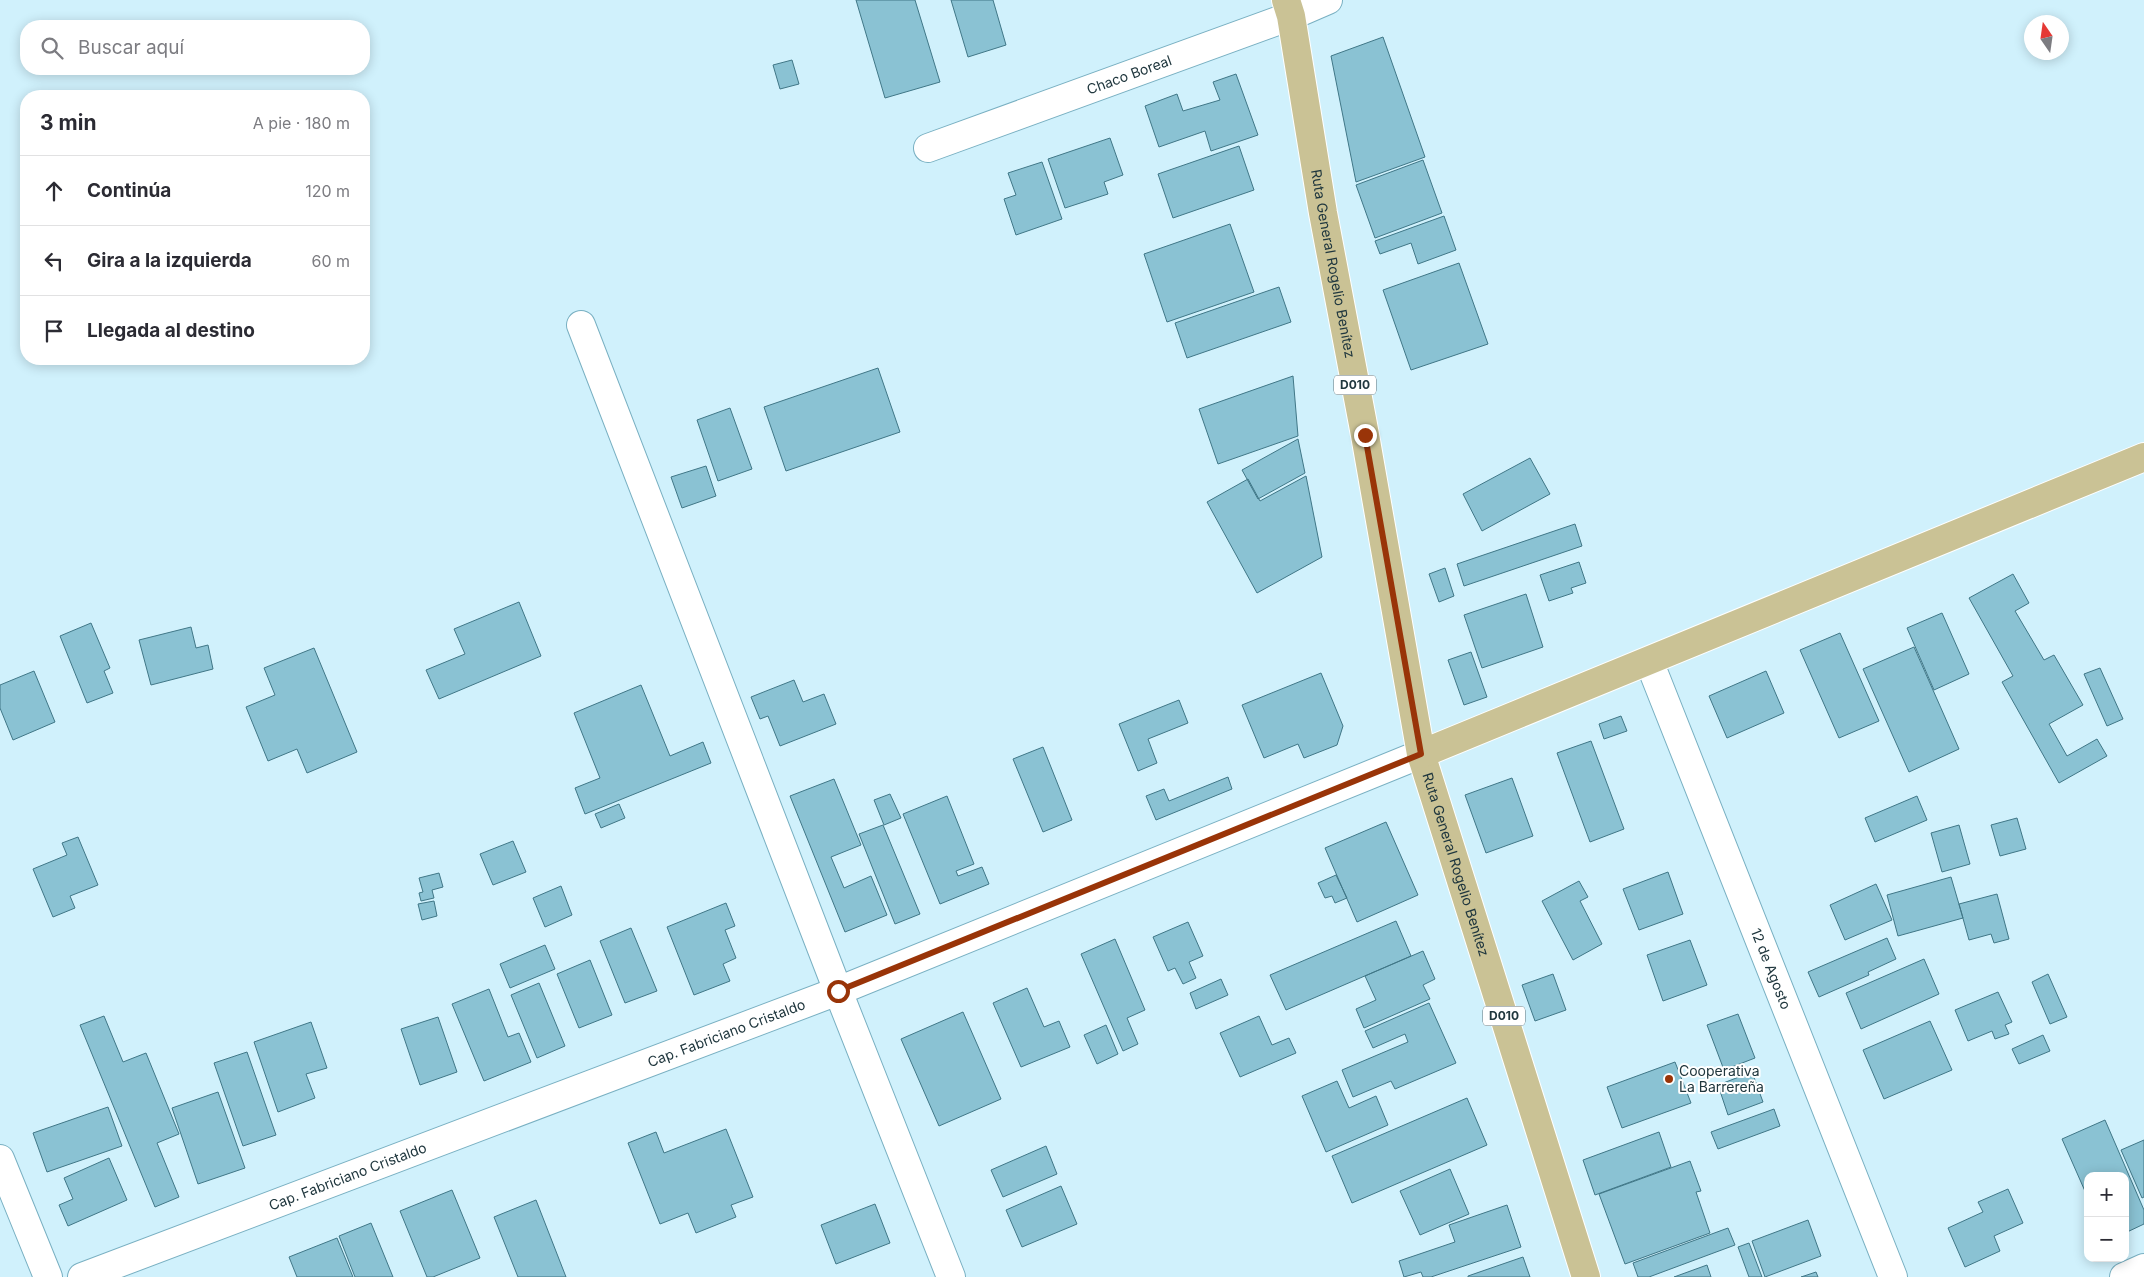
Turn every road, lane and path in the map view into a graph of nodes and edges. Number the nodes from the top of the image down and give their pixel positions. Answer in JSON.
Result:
{"nodes":[{"id":1,"x":1328,"y":0,"type":"edge"},
{"id":2,"x":1288,"y":8,"type":"edge"},
{"id":3,"x":928,"y":148,"type":"dead end"},
{"id":4,"x":581,"y":325,"type":"dead end"},
{"id":5,"x":2144,"y":457,"type":"edge"},
{"id":6,"x":1649,"y":661,"type":"junction"},
{"id":7,"x":1421,"y":754,"type":"junction"},
{"id":8,"x":838,"y":991,"type":"junction"},
{"id":9,"x":0,"y":1159,"type":"edge"},
{"id":10,"x":2144,"y":1268,"type":"edge"},
{"id":11,"x":48,"y":1277,"type":"edge"},
{"id":12,"x":82,"y":1277,"type":"edge"},
{"id":13,"x":951,"y":1277,"type":"edge"},
{"id":14,"x":1586,"y":1277,"type":"edge"},
{"id":15,"x":1893,"y":1277,"type":"edge"},
{"id":16,"x":2124,"y":1277,"type":"edge"}],
"edges":[{"from":1,"to":2,"type":"street","name":"Chaco Boreal"},
{"from":2,"to":3,"type":"street","name":"Chaco Boreal"},
{"from":2,"to":7,"type":"main road","name":"Ruta General Rogelio Benítez","number":"D010"},
{"from":4,"to":8,"type":"street"},
{"from":5,"to":6,"type":"main road"},
{"from":6,"to":7,"type":"main road"},
{"from":6,"to":15,"type":"street","name":"12 de Agosto"},
{"from":7,"to":8,"type":"street","name":"Cap. Fabriciano Cristaldo"},
{"from":7,"to":14,"type":"main road","name":"Ruta General Rogelio Benítez","number":"D010"},
{"from":8,"to":12,"type":"street","name":"Cap. Fabriciano Cristaldo"},
{"from":8,"to":13,"type":"street"},
{"from":9,"to":11,"type":"street"},
{"from":10,"to":16,"type":"street"}]}
